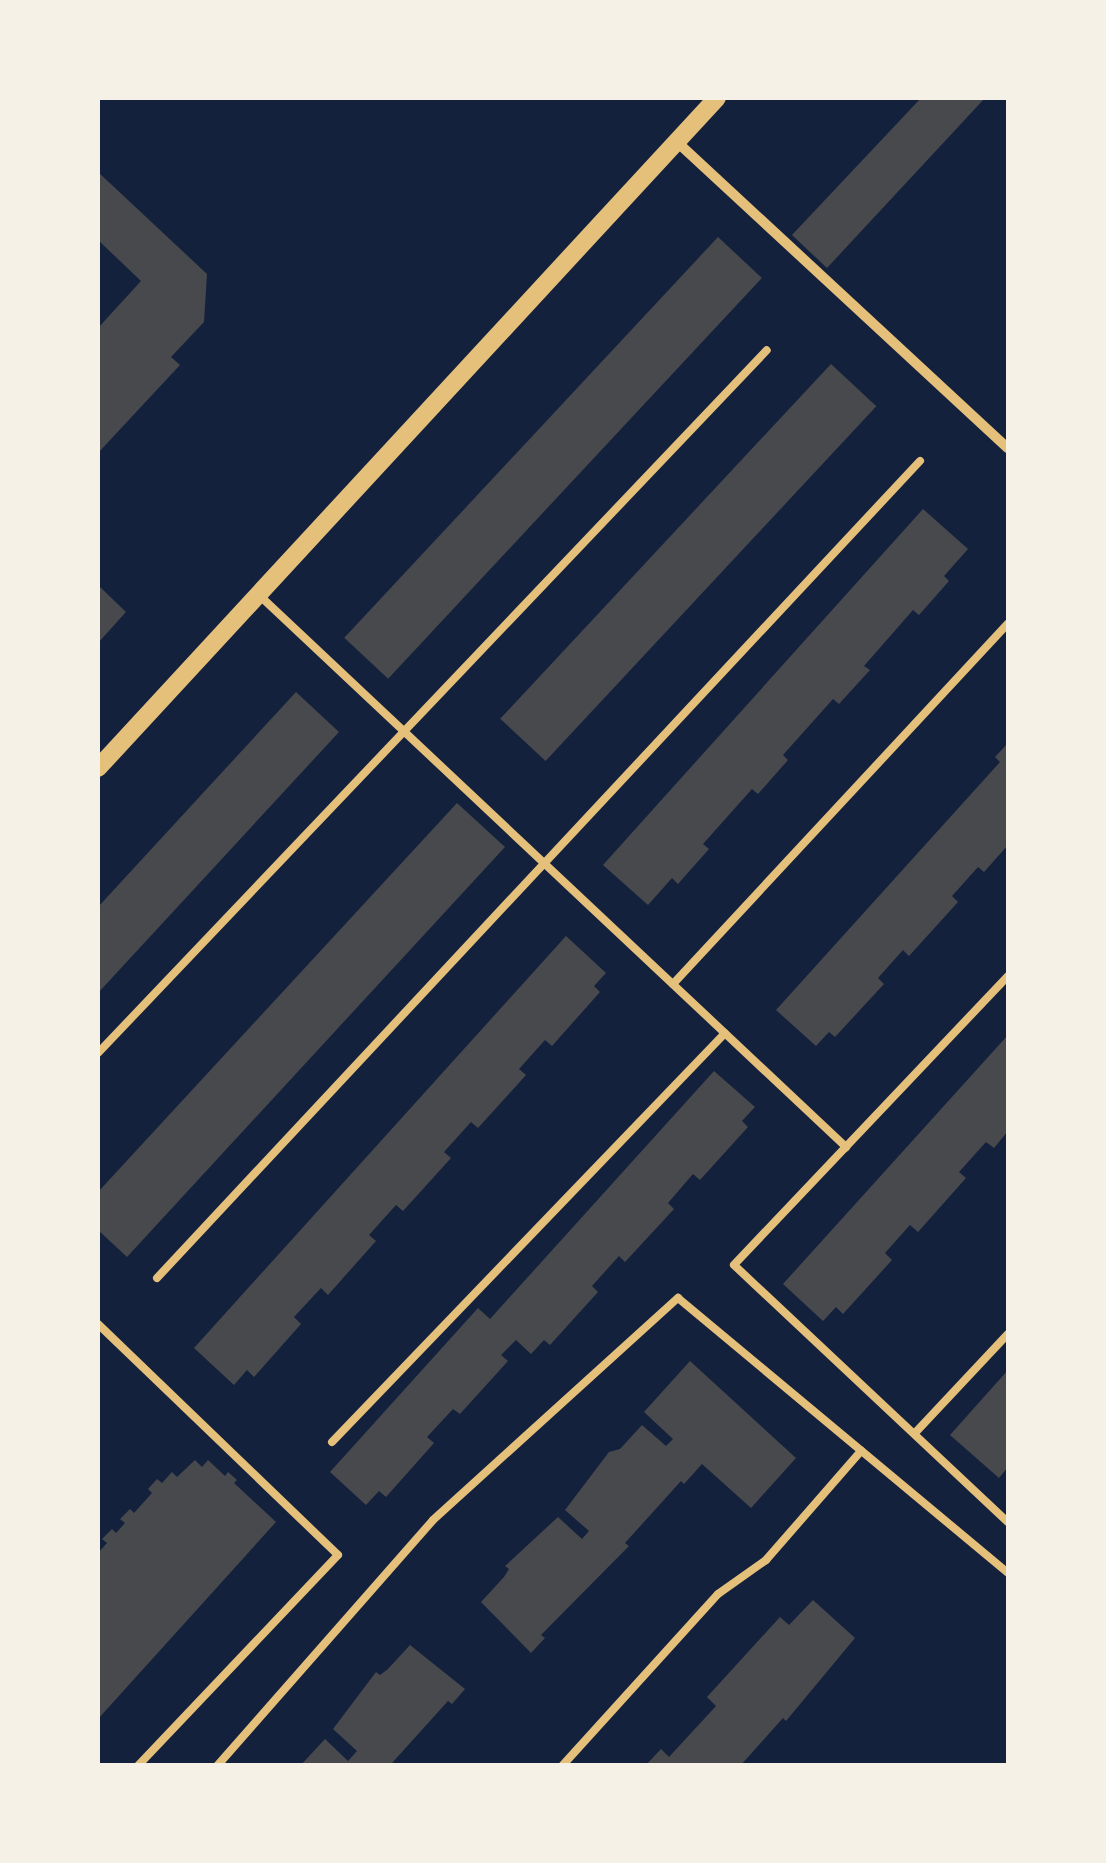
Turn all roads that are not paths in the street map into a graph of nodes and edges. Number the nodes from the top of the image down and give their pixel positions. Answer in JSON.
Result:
{"nodes":[{"id":1,"x":716,"y":98,"type":"edge"},
{"id":2,"x":676,"y":141,"type":"junction"},
{"id":3,"x":767,"y":350,"type":"dead end"},
{"id":4,"x":1008,"y":448,"type":"edge"},
{"id":5,"x":920,"y":461,"type":"dead end"},
{"id":6,"x":258,"y":594,"type":"junction"},
{"id":7,"x":1008,"y":622,"type":"edge"},
{"id":8,"x":404,"y":731,"type":"junction"},
{"id":9,"x":98,"y":768,"type":"edge"},
{"id":10,"x":544,"y":863,"type":"junction"},
{"id":11,"x":1008,"y":976,"type":"edge"},
{"id":12,"x":672,"y":984,"type":"junction"},
{"id":13,"x":725,"y":1032,"type":"junction"},
{"id":14,"x":98,"y":1054,"type":"edge"},
{"id":15,"x":846,"y":1147,"type":"junction"},
{"id":16,"x":157,"y":1278,"type":"dead end"},
{"id":17,"x":98,"y":1324,"type":"edge"},
{"id":18,"x":1008,"y":1334,"type":"edge"},
{"id":19,"x":914,"y":1433,"type":"junction"},
{"id":20,"x":332,"y":1442,"type":"dead end"},
{"id":21,"x":862,"y":1450,"type":"junction"},
{"id":22,"x":1008,"y":1522,"type":"edge"},
{"id":23,"x":1008,"y":1573,"type":"edge"},
{"id":24,"x":138,"y":1766,"type":"edge"},
{"id":25,"x":217,"y":1766,"type":"edge"},
{"id":26,"x":562,"y":1766,"type":"edge"}],
"edges":[{"from":1,"to":2,"type":"street"},
{"from":2,"to":4,"type":"street"},
{"from":2,"to":6,"type":"street"},
{"from":3,"to":8,"type":"lane"},
{"from":5,"to":10,"type":"lane"},
{"from":6,"to":8,"type":"lane"},
{"from":6,"to":9,"type":"street"},
{"from":7,"to":12,"type":"lane"},
{"from":8,"to":10,"type":"lane"},
{"from":8,"to":14,"type":"lane"},
{"from":10,"to":12,"type":"lane"},
{"from":10,"to":16,"type":"lane"},
{"from":11,"to":15,"type":"lane"},
{"from":12,"to":13,"type":"lane"},
{"from":13,"to":15,"type":"lane"},
{"from":13,"to":20,"type":"lane"},
{"from":15,"to":19,"type":"lane"},
{"from":17,"to":24,"type":"lane"},
{"from":18,"to":19,"type":"lane"},
{"from":19,"to":22,"type":"lane"},
{"from":21,"to":23,"type":"lane"},
{"from":21,"to":25,"type":"lane"},
{"from":21,"to":26,"type":"lane"}]}
